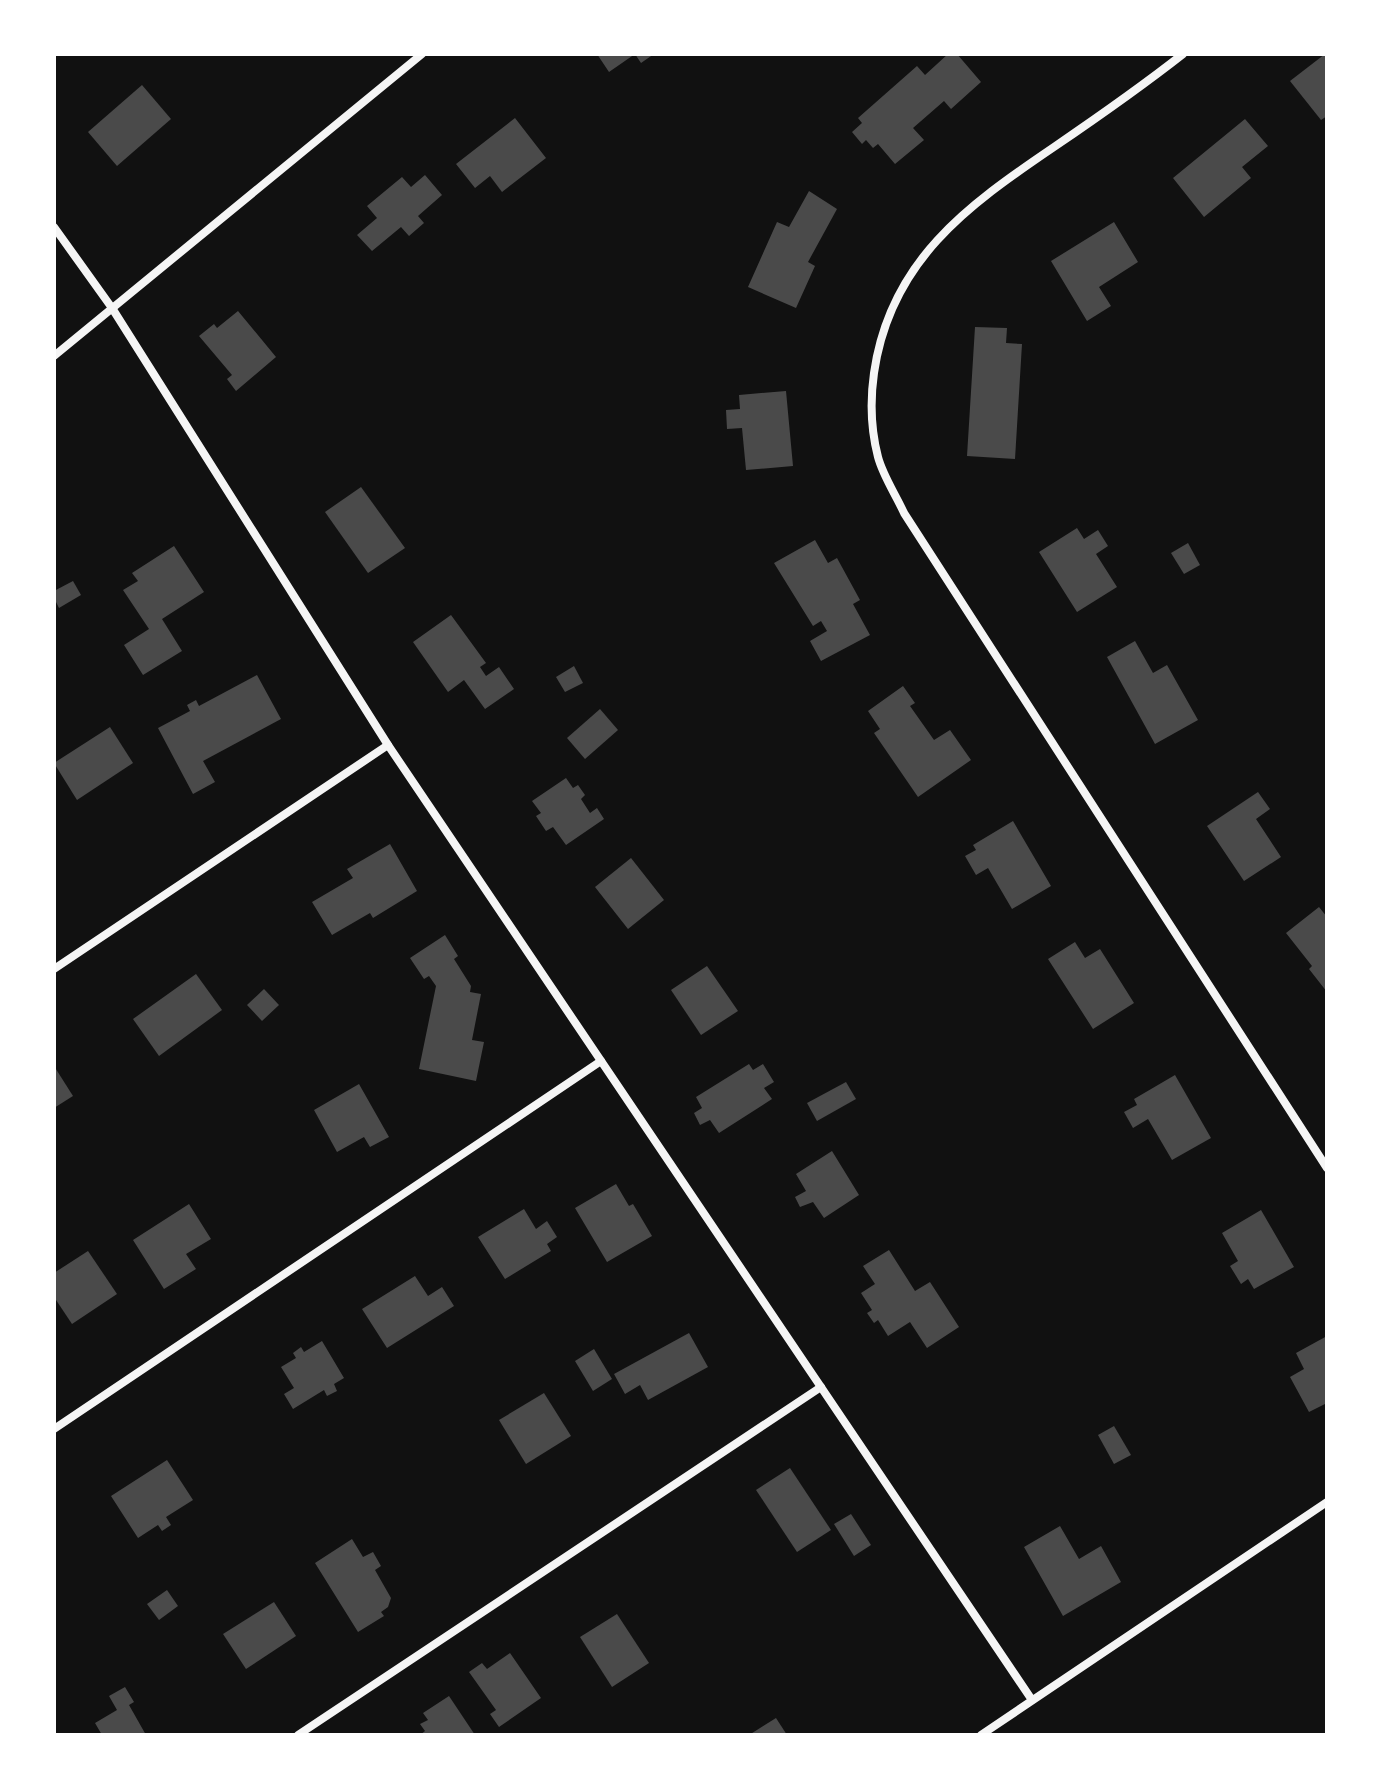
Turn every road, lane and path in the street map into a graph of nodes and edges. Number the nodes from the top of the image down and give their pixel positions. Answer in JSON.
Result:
{"nodes":[{"id":1,"x":422,"y":54,"type":"edge"},
{"id":2,"x":1183,"y":54,"type":"edge"},
{"id":3,"x":54,"y":227,"type":"edge"},
{"id":4,"x":112,"y":308,"type":"junction"},
{"id":5,"x":54,"y":356,"type":"edge"},
{"id":6,"x":388,"y":745,"type":"junction"},
{"id":7,"x":54,"y":969,"type":"edge"},
{"id":8,"x":601,"y":1061,"type":"junction"},
{"id":9,"x":1327,"y":1168,"type":"edge"},
{"id":10,"x":821,"y":1387,"type":"junction"},
{"id":11,"x":54,"y":1429,"type":"edge"},
{"id":12,"x":1327,"y":1502,"type":"edge"},
{"id":13,"x":1032,"y":1700,"type":"junction"},
{"id":14,"x":298,"y":1735,"type":"edge"},
{"id":15,"x":981,"y":1735,"type":"edge"}],
"edges":[{"from":1,"to":4,"type":"street"},
{"from":2,"to":9,"type":"street"},
{"from":3,"to":4,"type":"street"},
{"from":4,"to":5,"type":"street"},
{"from":4,"to":6,"type":"street"},
{"from":6,"to":7,"type":"street"},
{"from":6,"to":8,"type":"street"},
{"from":8,"to":10,"type":"street"},
{"from":8,"to":11,"type":"street"},
{"from":10,"to":13,"type":"street"},
{"from":10,"to":14,"type":"street"},
{"from":12,"to":13,"type":"street"},
{"from":13,"to":15,"type":"street"}]}
